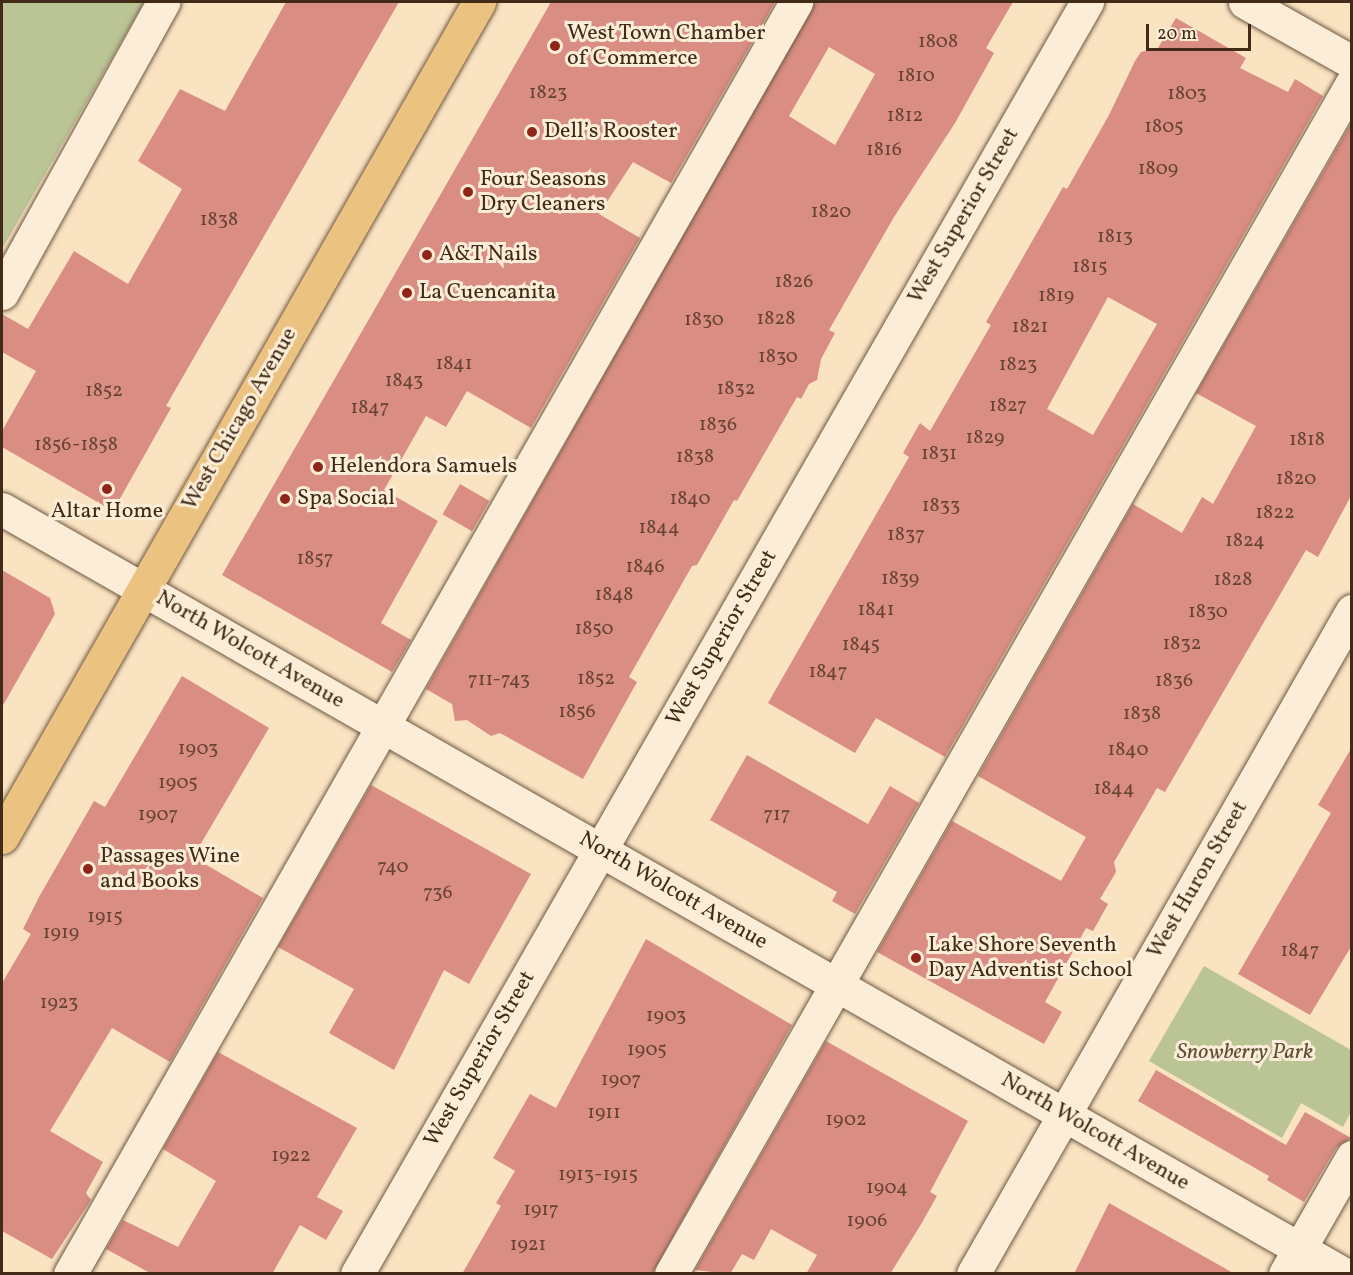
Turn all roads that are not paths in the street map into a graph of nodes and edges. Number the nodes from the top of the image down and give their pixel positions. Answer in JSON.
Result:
{"nodes":[{"id":1,"x":164,"y":2,"type":"edge"},
{"id":2,"x":479,"y":2,"type":"edge"},
{"id":3,"x":796,"y":2,"type":"edge"},
{"id":4,"x":1087,"y":2,"type":"edge"},
{"id":5,"x":1245,"y":2,"type":"edge"},
{"id":6,"x":1352,"y":62,"type":"edge"},
{"id":7,"x":1352,"y":83,"type":"edge"},
{"id":8,"x":2,"y":293,"type":"edge"},
{"id":9,"x":2,"y":509,"type":"edge"},
{"id":10,"x":143,"y":589,"type":"junction"},
{"id":11,"x":1352,"y":611,"type":"edge"},
{"id":12,"x":381,"y":725,"type":"junction"},
{"id":13,"x":5,"y":823,"type":"edge"},
{"id":14,"x":600,"y":850,"type":"junction"},
{"id":15,"x":836,"y":984,"type":"junction"},
{"id":16,"x":1064,"y":1114,"type":"junction"},
{"id":17,"x":1352,"y":1157,"type":"edge"},
{"id":18,"x":1292,"y":1261,"type":"edge"},
{"id":19,"x":70,"y":1274,"type":"edge"},
{"id":20,"x":357,"y":1274,"type":"edge"},
{"id":21,"x":671,"y":1274,"type":"edge"},
{"id":22,"x":973,"y":1274,"type":"edge"},
{"id":23,"x":1344,"y":1274,"type":"edge"}],
"edges":[{"from":1,"to":8,"type":"street"},
{"from":2,"to":10,"type":"main road","name":"West Chicago Avenue"},
{"from":3,"to":12,"type":"street"},
{"from":4,"to":14,"type":"street","name":"West Superior Street"},
{"from":5,"to":6,"type":"street"},
{"from":7,"to":15,"type":"street"},
{"from":9,"to":10,"type":"street","name":"North Wolcott Avenue"},
{"from":10,"to":12,"type":"street","name":"North Wolcott Avenue"},
{"from":10,"to":13,"type":"main road","name":"West Chicago Avenue"},
{"from":11,"to":16,"type":"street","name":"West Huron Street"},
{"from":12,"to":14,"type":"street","name":"North Wolcott Avenue"},
{"from":12,"to":19,"type":"street"},
{"from":14,"to":15,"type":"street","name":"North Wolcott Avenue"},
{"from":14,"to":20,"type":"street","name":"West Superior Street"},
{"from":15,"to":16,"type":"street","name":"North Wolcott Avenue"},
{"from":15,"to":21,"type":"street"},
{"from":16,"to":18,"type":"street","name":"North Wolcott Avenue"},
{"from":16,"to":22,"type":"street","name":"West Huron Street"},
{"from":17,"to":18,"type":"street"},
{"from":18,"to":23,"type":"street","name":"North Wolcott Avenue"}]}
